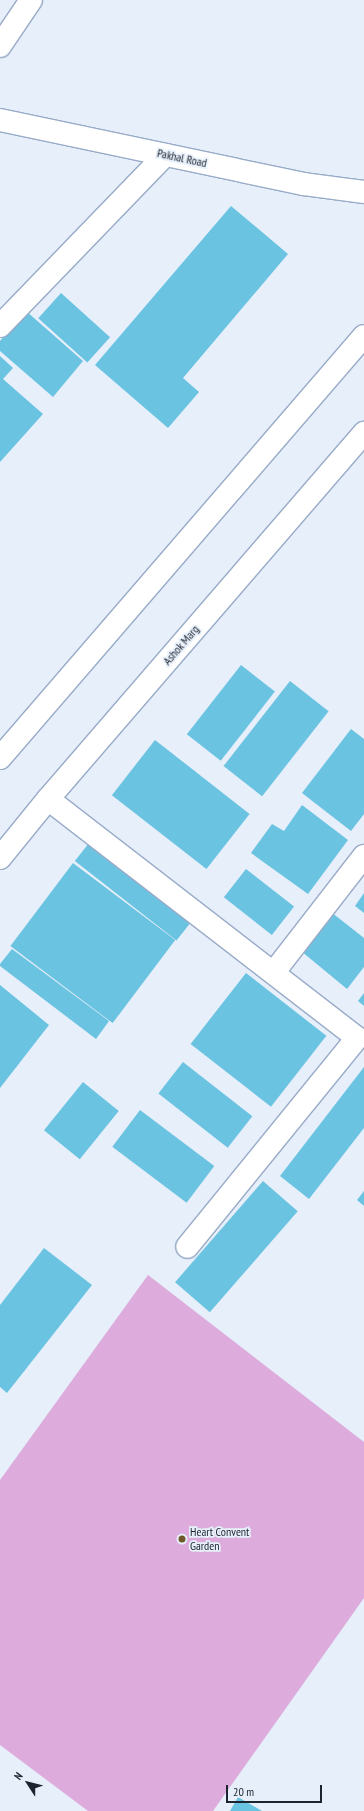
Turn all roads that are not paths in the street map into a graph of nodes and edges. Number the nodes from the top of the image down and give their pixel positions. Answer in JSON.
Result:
{"nodes":[{"id":1,"x":31,"y":0,"type":"edge"},
{"id":2,"x":0,"y":46,"type":"edge"},
{"id":3,"x":0,"y":120,"type":"edge"},
{"id":4,"x":165,"y":154,"type":"junction"},
{"id":5,"x":364,"y":192,"type":"edge"},
{"id":6,"x":0,"y":326,"type":"edge"},
{"id":7,"x":364,"y":336,"type":"edge"},
{"id":8,"x":364,"y":433,"type":"edge"},
{"id":9,"x":0,"y":758,"type":"edge"},
{"id":10,"x":48,"y":799,"type":"junction"},
{"id":11,"x":364,"y":856,"type":"edge"},
{"id":12,"x":0,"y":858,"type":"edge"},
{"id":13,"x":274,"y":972,"type":"junction"},
{"id":14,"x":187,"y":1246,"type":"dead end"}],
"edges":[{"from":1,"to":2,"type":"street"},
{"from":3,"to":4,"type":"street","name":"Pakhal Road"},
{"from":4,"to":5,"type":"street","name":"Pakhal Road"},
{"from":4,"to":6,"type":"street"},
{"from":7,"to":9,"type":"street"},
{"from":8,"to":10,"type":"street","name":"Ashok Marg"},
{"from":10,"to":12,"type":"street","name":"Ashok Marg"},
{"from":10,"to":13,"type":"street"},
{"from":11,"to":13,"type":"street"},
{"from":13,"to":14,"type":"street"}]}
